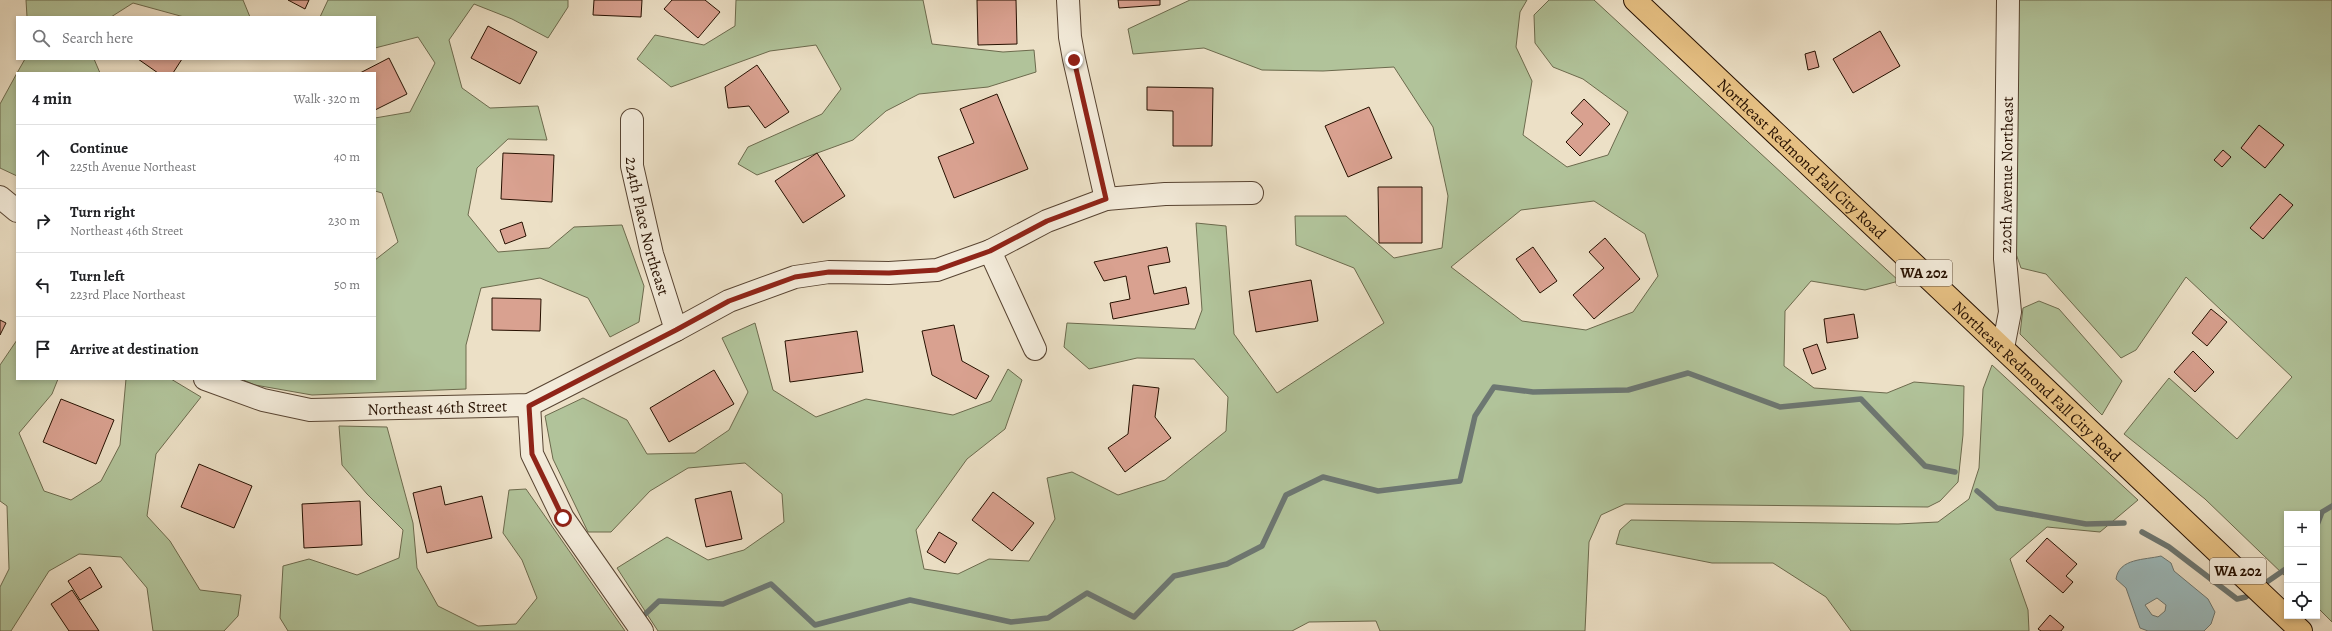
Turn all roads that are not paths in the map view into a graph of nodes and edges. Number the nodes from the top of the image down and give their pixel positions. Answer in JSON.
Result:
{"nodes":[{"id":1,"x":1068,"y":0,"type":"edge"},
{"id":2,"x":1635,"y":0,"type":"edge"},
{"id":3,"x":2008,"y":0,"type":"edge"},
{"id":4,"x":632,"y":120,"type":"dead end"},
{"id":5,"x":1252,"y":193,"type":"dead end"},
{"id":6,"x":0,"y":197,"type":"edge"},
{"id":7,"x":1106,"y":199,"type":"junction"},
{"id":8,"x":16,"y":210,"type":"edge"},
{"id":9,"x":990,"y":251,"type":"junction"},
{"id":10,"x":676,"y":330,"type":"junction"},
{"id":11,"x":1035,"y":348,"type":"dead end"},
{"id":12,"x":2003,"y":348,"type":"junction"},
{"id":13,"x":208,"y":380,"type":"edge"},
{"id":14,"x":529,"y":406,"type":"junction"},
{"id":15,"x":642,"y":631,"type":"edge"},
{"id":16,"x":2301,"y":631,"type":"edge"}],
"edges":[{"from":1,"to":7,"type":"street"},
{"from":2,"to":12,"type":"main road","name":"Northeast Redmond Fall City Road","number":"WA 202"},
{"from":3,"to":12,"type":"street","name":"220th Avenue Northeast"},
{"from":4,"to":10,"type":"street","name":"224th Place Northeast"},
{"from":5,"to":7,"type":"street","name":"Northeast 46th Street"},
{"from":6,"to":8,"type":"street"},
{"from":7,"to":9,"type":"street","name":"Northeast 46th Street"},
{"from":9,"to":10,"type":"street","name":"Northeast 46th Street"},
{"from":9,"to":11,"type":"street"},
{"from":10,"to":14,"type":"street","name":"Northeast 46th Street"},
{"from":12,"to":16,"type":"main road","name":"Northeast Redmond Fall City Road","number":"WA 202"},
{"from":13,"to":14,"type":"street","name":"Northeast 46th Street"},
{"from":14,"to":15,"type":"street"}]}
